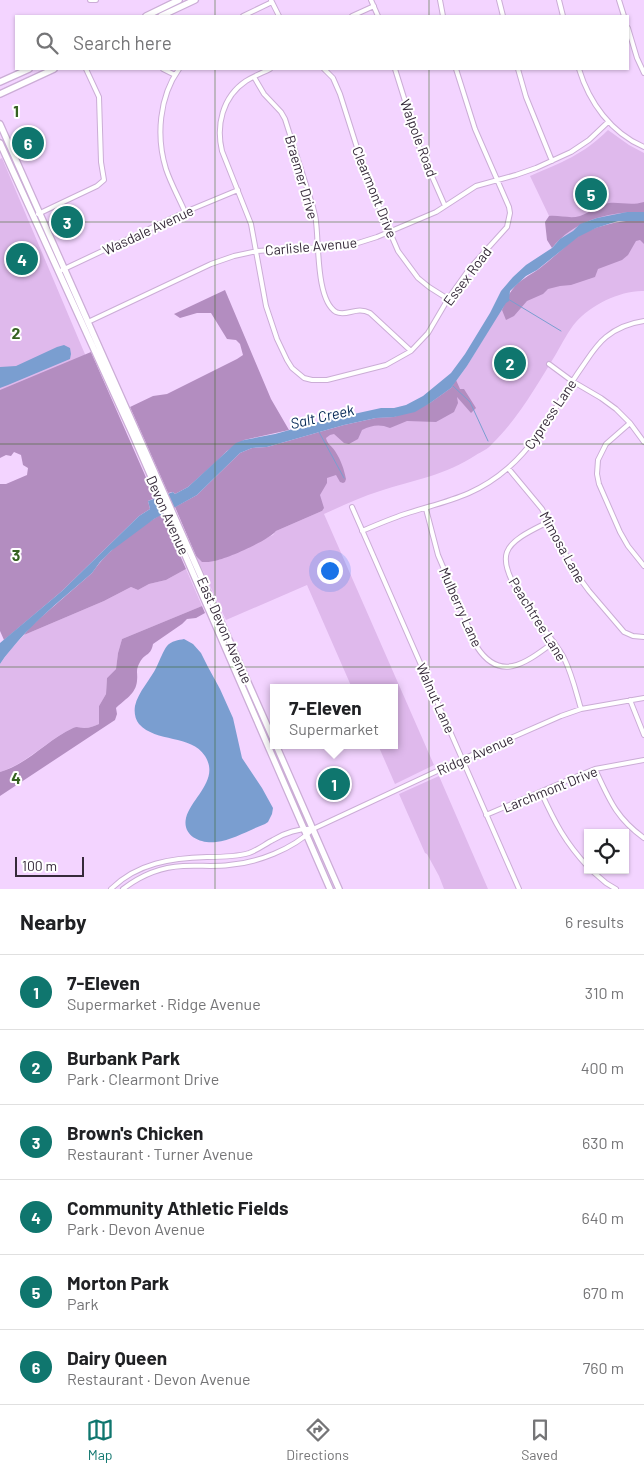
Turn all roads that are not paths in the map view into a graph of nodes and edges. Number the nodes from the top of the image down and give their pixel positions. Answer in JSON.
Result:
{"nodes":[{"id":1,"x":90,"y":0,"type":"edge"},
{"id":2,"x":96,"y":0,"type":"edge"},
{"id":3,"x":179,"y":0,"type":"edge"},
{"id":4,"x":195,"y":0,"type":"edge"},
{"id":5,"x":371,"y":0,"type":"edge"},
{"id":6,"x":440,"y":0,"type":"edge"},
{"id":7,"x":499,"y":0,"type":"edge"},
{"id":8,"x":559,"y":0,"type":"edge"},
{"id":9,"x":619,"y":0,"type":"edge"},
{"id":10,"x":271,"y":1,"type":"edge"},
{"id":11,"x":374,"y":6,"type":"junction"},
{"id":12,"x":148,"y":15,"type":"edge"},
{"id":13,"x":163,"y":15,"type":"edge"},
{"id":14,"x":245,"y":15,"type":"edge"},
{"id":15,"x":279,"y":15,"type":"edge"},
{"id":16,"x":354,"y":15,"type":"edge"},
{"id":17,"x":378,"y":15,"type":"edge"},
{"id":18,"x":443,"y":15,"type":"edge"},
{"id":19,"x":502,"y":15,"type":"edge"},
{"id":20,"x":563,"y":15,"type":"edge"},
{"id":21,"x":624,"y":15,"type":"edge"},
{"id":22,"x":629,"y":31,"type":"edge"},
{"id":23,"x":27,"y":70,"type":"edge"},
{"id":24,"x":52,"y":70,"type":"edge"},
{"id":25,"x":86,"y":70,"type":"edge"},
{"id":26,"x":165,"y":70,"type":"edge"},
{"id":27,"x":178,"y":70,"type":"edge"},
{"id":28,"x":268,"y":70,"type":"edge"},
{"id":29,"x":325,"y":70,"type":"edge"},
{"id":30,"x":395,"y":70,"type":"edge"},
{"id":31,"x":456,"y":70,"type":"edge"},
{"id":32,"x":518,"y":70,"type":"edge"},
{"id":33,"x":579,"y":70,"type":"edge"},
{"id":34,"x":644,"y":73,"type":"edge"},
{"id":35,"x":175,"y":75,"type":"junction"},
{"id":36,"x":254,"y":77,"type":"junction"},
{"id":37,"x":0,"y":82,"type":"edge"},
{"id":38,"x":0,"y":94,"type":"edge"},
{"id":39,"x":608,"y":122,"type":"junction"},
{"id":40,"x":0,"y":124,"type":"edge"},
{"id":41,"x":0,"y":144,"type":"edge"},
{"id":42,"x":644,"y":147,"type":"edge"},
{"id":43,"x":552,"y":161,"type":"junction"},
{"id":44,"x":497,"y":180,"type":"junction"},
{"id":45,"x":238,"y":190,"type":"junction"},
{"id":46,"x":445,"y":206,"type":"junction"},
{"id":47,"x":185,"y":212,"type":"junction"},
{"id":48,"x":41,"y":213,"type":"junction"},
{"id":49,"x":34,"y":216,"type":"junction"},
{"id":50,"x":390,"y":232,"type":"junction"},
{"id":51,"x":318,"y":246,"type":"junction"},
{"id":52,"x":257,"y":251,"type":"junction"},
{"id":53,"x":62,"y":270,"type":"junction"},
{"id":54,"x":448,"y":299,"type":"junction"},
{"id":55,"x":644,"y":321,"type":"edge"},
{"id":56,"x":88,"y":322,"type":"junction"},
{"id":57,"x":411,"y":351,"type":"junction"},
{"id":58,"x":103,"y":355,"type":"joint"},
{"id":59,"x":549,"y":364,"type":"dead end"},
{"id":60,"x":572,"y":381,"type":"junction"},
{"id":61,"x":630,"y":423,"type":"junction"},
{"id":62,"x":644,"y":442,"type":"edge"},
{"id":63,"x":508,"y":468,"type":"junction"},
{"id":64,"x":158,"y":486,"type":"junction"},
{"id":65,"x":352,"y":507,"type":"dead end"},
{"id":66,"x":426,"y":509,"type":"junction"},
{"id":67,"x":550,"y":521,"type":"junction"},
{"id":68,"x":173,"y":522,"type":"junction"},
{"id":69,"x":362,"y":531,"type":"junction"},
{"id":70,"x":644,"y":566,"type":"edge"},
{"id":71,"x":644,"y":637,"type":"edge"},
{"id":72,"x":554,"y":642,"type":"junction"},
{"id":73,"x":644,"y":698,"type":"edge"},
{"id":74,"x":630,"y":700,"type":"junction"},
{"id":75,"x":581,"y":709,"type":"junction"},
{"id":76,"x":270,"y":732,"type":"edge"},
{"id":77,"x":644,"y":735,"type":"edge"},
{"id":78,"x":278,"y":749,"type":"edge"},
{"id":79,"x":462,"y":759,"type":"junction"},
{"id":80,"x":644,"y":760,"type":"edge"},
{"id":81,"x":596,"y":769,"type":"junction"},
{"id":82,"x":541,"y":792,"type":"junction"},
{"id":83,"x":486,"y":815,"type":"junction"},
{"id":84,"x":303,"y":828,"type":"junction"},
{"id":85,"x":313,"y":829,"type":"junction"},
{"id":86,"x":306,"y":836,"type":"junction"},
{"id":87,"x":644,"y":838,"type":"edge"},
{"id":88,"x":584,"y":863,"type":"edge"},
{"id":89,"x":595,"y":874,"type":"edge"},
{"id":90,"x":111,"y":889,"type":"edge"},
{"id":91,"x":123,"y":889,"type":"edge"},
{"id":92,"x":330,"y":889,"type":"edge"},
{"id":93,"x":338,"y":889,"type":"edge"},
{"id":94,"x":519,"y":889,"type":"edge"},
{"id":95,"x":616,"y":889,"type":"edge"}],
"edges":[{"from":1,"to":2,"type":"street"},
{"from":3,"to":12,"type":"main road"},
{"from":4,"to":13,"type":"main road"},
{"from":5,"to":11,"type":"street"},
{"from":6,"to":18,"type":"street"},
{"from":7,"to":19,"type":"street"},
{"from":8,"to":20,"type":"street"},
{"from":9,"to":21,"type":"street"},
{"from":10,"to":14,"type":"street"},
{"from":10,"to":15,"type":"street"},
{"from":11,"to":16,"type":"street"},
{"from":11,"to":17,"type":"street"},
{"from":22,"to":34,"type":"street"},
{"from":23,"to":37,"type":"main road"},
{"from":24,"to":38,"type":"main road"},
{"from":25,"to":48,"type":"street"},
{"from":26,"to":35,"type":"street"},
{"from":27,"to":35,"type":"street"},
{"from":28,"to":36,"type":"street","name":"Essex Road"},
{"from":29,"to":50,"type":"street","name":"Clearmont Drive"},
{"from":30,"to":46,"type":"street","name":"Walpole Road"},
{"from":31,"to":44,"type":"street","name":"Essex Road"},
{"from":32,"to":43,"type":"street"},
{"from":33,"to":39,"type":"street"},
{"from":35,"to":47,"type":"street"},
{"from":36,"to":45,"type":"street","name":"Essex Road"},
{"from":36,"to":51,"type":"street","name":"Braemer Drive"},
{"from":39,"to":42,"type":"street"},
{"from":39,"to":43,"type":"street","name":"Carlisle Avenue"},
{"from":40,"to":48,"type":"main road","name":"Devon Avenue"},
{"from":41,"to":49,"type":"main road","name":"Devon Avenue"},
{"from":43,"to":44,"type":"street","name":"Carlisle Avenue"},
{"from":44,"to":46,"type":"street","name":"Carlisle Avenue"},
{"from":44,"to":54,"type":"street","name":"Essex Road"},
{"from":45,"to":47,"type":"street","name":"Wasdale Avenue"},
{"from":45,"to":52,"type":"street","name":"Essex Road"},
{"from":46,"to":50,"type":"street","name":"Carlisle Avenue"},
{"from":47,"to":53,"type":"street","name":"Wasdale Avenue"},
{"from":48,"to":49,"type":"street"},
{"from":48,"to":53,"type":"main road","name":"Devon Avenue"},
{"from":49,"to":53,"type":"main road","name":"Devon Avenue"},
{"from":50,"to":51,"type":"street","name":"Carlisle Avenue"},
{"from":50,"to":54,"type":"street","name":"Clearmont Drive"},
{"from":51,"to":52,"type":"street","name":"Carlisle Avenue"},
{"from":51,"to":57,"type":"street","name":"Braemer Drive"},
{"from":52,"to":56,"type":"street","name":"Carlisle Avenue"},
{"from":52,"to":57,"type":"street","name":"Essex Road"},
{"from":53,"to":56,"type":"main road","name":"Devon Avenue"},
{"from":53,"to":64,"type":"main road","name":"Devon Avenue"},
{"from":54,"to":57,"type":"street","name":"Essex Road"},
{"from":55,"to":60,"type":"street","name":"Cypress Lane"},
{"from":56,"to":58,"type":"main road","name":"Devon Avenue"},
{"from":58,"to":64,"type":"main road","name":"East Devon Avenue"},
{"from":59,"to":60,"type":"street"},
{"from":60,"to":61,"type":"street"},
{"from":60,"to":63,"type":"street","name":"Cypress Lane"},
{"from":61,"to":62,"type":"street"},
{"from":61,"to":70,"type":"street"},
{"from":63,"to":66,"type":"street","name":"Cypress Lane"},
{"from":63,"to":67,"type":"street","name":"Mimosa Lane"},
{"from":64,"to":68,"type":"main road","name":"East Devon Avenue"},
{"from":65,"to":69,"type":"street","name":"Walnut Lane"},
{"from":66,"to":69,"type":"street","name":"Cypress Lane"},
{"from":66,"to":72,"type":"street","name":"Mulberry Lane"},
{"from":67,"to":71,"type":"street","name":"Mimosa Lane"},
{"from":67,"to":72,"type":"street","name":"Peachtree Lane"},
{"from":68,"to":76,"type":"main road","name":"East Devon Avenue"},
{"from":68,"to":84,"type":"main road","name":"Devon Avenue"},
{"from":69,"to":79,"type":"street","name":"Walnut Lane"},
{"from":72,"to":75,"type":"street","name":"Peachtree Lane"},
{"from":73,"to":74,"type":"street","name":"Ridge Avenue"},
{"from":74,"to":75,"type":"street","name":"Ridge Avenue"},
{"from":74,"to":77,"type":"street"},
{"from":75,"to":79,"type":"street","name":"Ridge Avenue"},
{"from":78,"to":85,"type":"main road"},
{"from":79,"to":83,"type":"street","name":"Walnut Lane"},
{"from":79,"to":85,"type":"street","name":"Ridge Avenue"},
{"from":80,"to":81,"type":"street","name":"Larchmont Drive"},
{"from":81,"to":82,"type":"street","name":"Larchmont Drive"},
{"from":81,"to":87,"type":"street"},
{"from":82,"to":83,"type":"street","name":"Larchmont Drive"},
{"from":82,"to":88,"type":"street"},
{"from":83,"to":94,"type":"street","name":"Walnut Lane"},
{"from":84,"to":85,"type":"street"},
{"from":84,"to":86,"type":"main road","name":"Devon Avenue"},
{"from":84,"to":90,"type":"street"},
{"from":85,"to":86,"type":"street"},
{"from":85,"to":93,"type":"main road"},
{"from":86,"to":91,"type":"street"},
{"from":86,"to":92,"type":"main road","name":"Devon Avenue"},
{"from":89,"to":95,"type":"street"}]}
